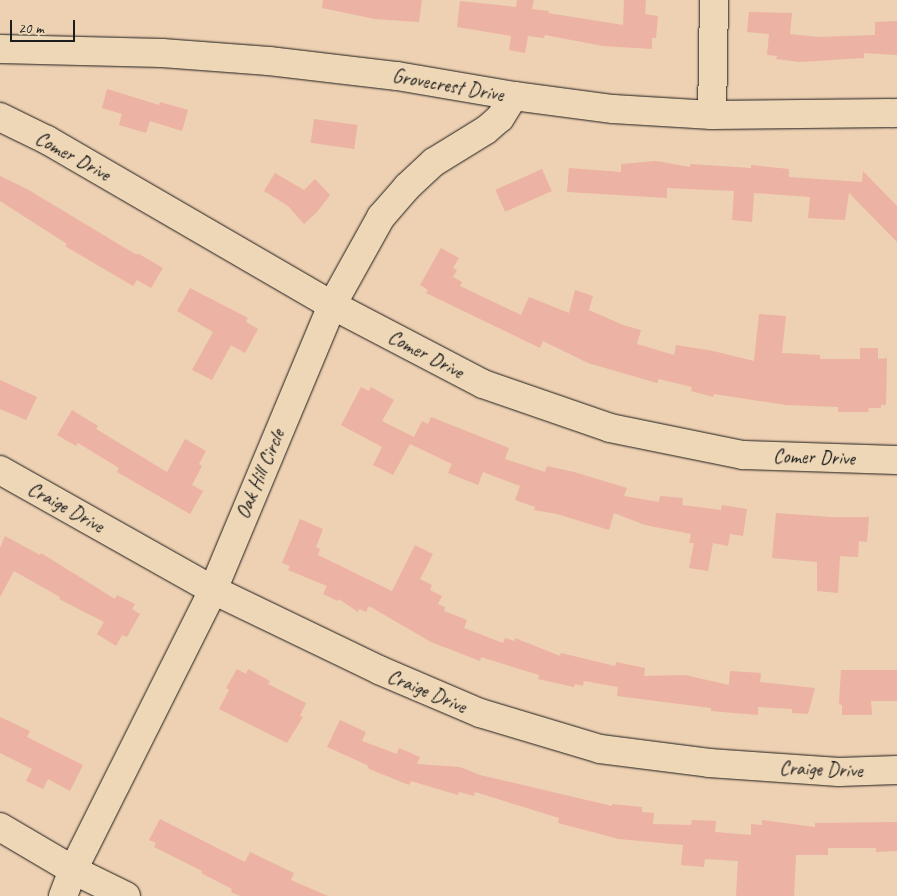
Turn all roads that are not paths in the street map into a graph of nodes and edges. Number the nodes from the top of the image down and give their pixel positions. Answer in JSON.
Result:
{"nodes":[{"id":1,"x":714,"y":0,"type":"edge"},
{"id":2,"x":0,"y":49,"type":"edge"},
{"id":3,"x":514,"y":96,"type":"junction"},
{"id":4,"x":897,"y":114,"type":"edge"},
{"id":5,"x":712,"y":115,"type":"junction"},
{"id":6,"x":0,"y":117,"type":"edge"},
{"id":7,"x":332,"y":305,"type":"junction"},
{"id":8,"x":897,"y":460,"type":"edge"},
{"id":9,"x":0,"y":470,"type":"edge"},
{"id":10,"x":213,"y":590,"type":"junction"},
{"id":11,"x":897,"y":770,"type":"edge"},
{"id":12,"x":0,"y":827,"type":"edge"},
{"id":13,"x":73,"y":870,"type":"junction"},
{"id":14,"x":63,"y":896,"type":"edge"},
{"id":15,"x":126,"y":896,"type":"edge"}],
"edges":[{"from":1,"to":5,"type":"street"},
{"from":2,"to":3,"type":"street","name":"Grovecrest Drive"},
{"from":3,"to":5,"type":"street","name":"Grovecrest Drive"},
{"from":3,"to":7,"type":"street","name":"Oak Hill Circle"},
{"from":4,"to":5,"type":"street","name":"Grovecrest Drive"},
{"from":6,"to":7,"type":"street","name":"Comer Drive"},
{"from":7,"to":8,"type":"street","name":"Comer Drive"},
{"from":7,"to":10,"type":"street","name":"Oak Hill Circle"},
{"from":9,"to":10,"type":"street","name":"Craige Drive"},
{"from":10,"to":11,"type":"street","name":"Craige Drive"},
{"from":10,"to":13,"type":"street","name":"Oak Hill Circle"},
{"from":12,"to":13,"type":"street"},
{"from":13,"to":14,"type":"street","name":"Oak Hill Circle"},
{"from":13,"to":15,"type":"street"}]}
